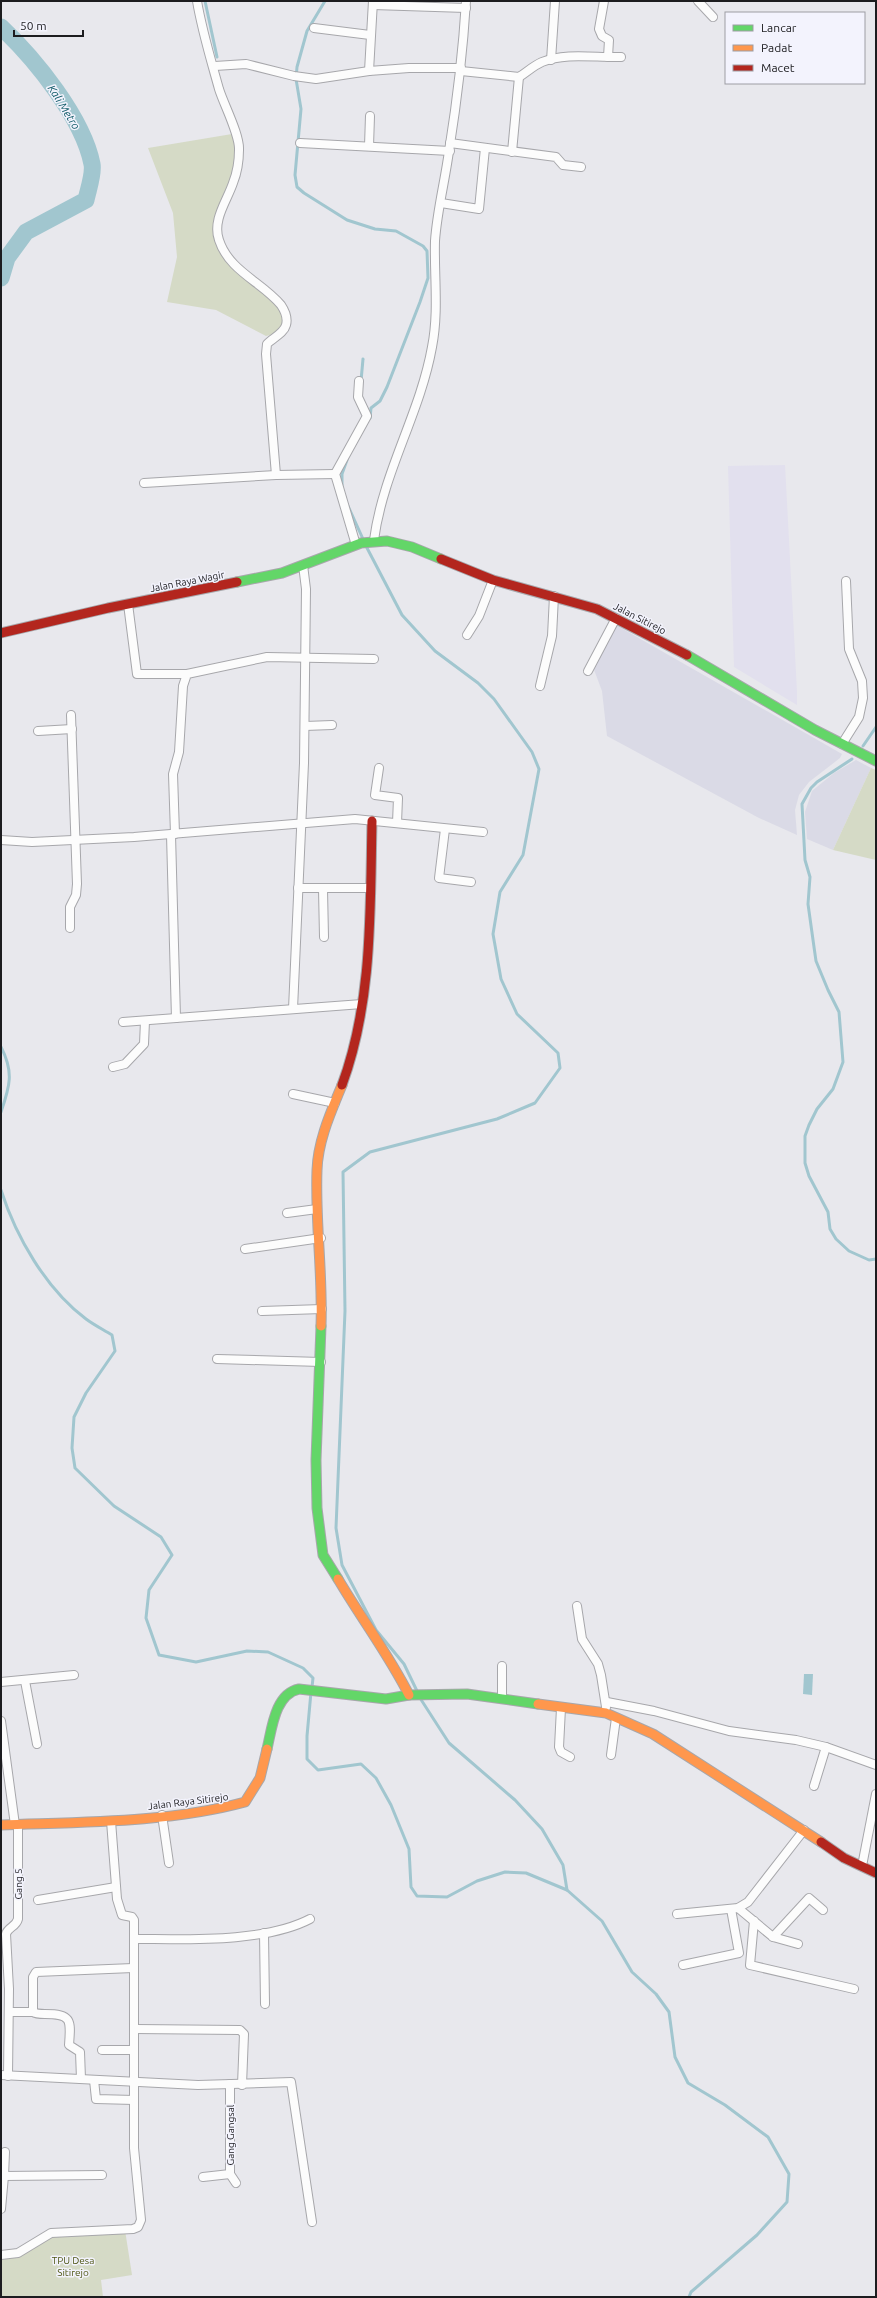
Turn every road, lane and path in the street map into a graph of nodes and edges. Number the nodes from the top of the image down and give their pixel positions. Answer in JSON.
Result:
{"nodes":[{"id":1,"x":197,"y":1,"type":"edge"},
{"id":2,"x":555,"y":1,"type":"edge"},
{"id":3,"x":604,"y":1,"type":"edge"},
{"id":4,"x":698,"y":1,"type":"edge"},
{"id":5,"x":373,"y":3,"type":"edge"},
{"id":6,"x":466,"y":4,"type":"edge"},
{"id":7,"x":713,"y":17,"type":"dead end"},
{"id":8,"x":314,"y":28,"type":"dead end"},
{"id":9,"x":370,"y":35,"type":"junction"},
{"id":10,"x":608,"y":57,"type":"junction"},
{"id":11,"x":621,"y":57,"type":"dead end"},
{"id":12,"x":551,"y":60,"type":"junction"},
{"id":13,"x":214,"y":66,"type":"junction"},
{"id":14,"x":461,"y":70,"type":"junction"},
{"id":15,"x":369,"y":71,"type":"junction"},
{"id":16,"x":519,"y":78,"type":"junction"},
{"id":17,"x":370,"y":116,"type":"dead end"},
{"id":18,"x":300,"y":143,"type":"dead end"},
{"id":19,"x":369,"y":146,"type":"junction"},
{"id":20,"x":450,"y":147,"type":"junction"},
{"id":21,"x":485,"y":148,"type":"junction"},
{"id":22,"x":512,"y":152,"type":"junction"},
{"id":23,"x":581,"y":167,"type":"dead end"},
{"id":24,"x":441,"y":203,"type":"junction"},
{"id":25,"x":359,"y":381,"type":"dead end"},
{"id":26,"x":335,"y":474,"type":"junction"},
{"id":27,"x":276,"y":475,"type":"junction"},
{"id":28,"x":144,"y":483,"type":"dead end"},
{"id":29,"x":365,"y":542,"type":"junction"},
{"id":30,"x":303,"y":565,"type":"junction"},
{"id":31,"x":493,"y":580,"type":"junction"},
{"id":32,"x":846,"y":581,"type":"dead end"},
{"id":33,"x":554,"y":596,"type":"junction"},
{"id":34,"x":128,"y":604,"type":"junction"},
{"id":35,"x":616,"y":618,"type":"junction"},
{"id":36,"x":1,"y":633,"type":"edge"},
{"id":37,"x":467,"y":635,"type":"dead end"},
{"id":38,"x":305,"y":659,"type":"junction"},
{"id":39,"x":374,"y":659,"type":"dead end"},
{"id":40,"x":588,"y":671,"type":"dead end"},
{"id":41,"x":187,"y":674,"type":"junction"},
{"id":42,"x":540,"y":686,"type":"dead end"},
{"id":43,"x":71,"y":715,"type":"dead end"},
{"id":44,"x":332,"y":725,"type":"dead end"},
{"id":45,"x":305,"y":726,"type":"junction"},
{"id":46,"x":72,"y":729,"type":"junction"},
{"id":47,"x":38,"y":731,"type":"dead end"},
{"id":48,"x":842,"y":744,"type":"junction"},
{"id":49,"x":876,"y":761,"type":"edge"},
{"id":50,"x":379,"y":768,"type":"dead end"},
{"id":51,"x":372,"y":821,"type":"junction"},
{"id":52,"x":302,"y":822,"type":"junction"},
{"id":53,"x":398,"y":823,"type":"junction"},
{"id":54,"x":445,"y":829,"type":"junction"},
{"id":55,"x":483,"y":832,"type":"dead end"},
{"id":56,"x":173,"y":835,"type":"junction"},
{"id":57,"x":1,"y":840,"type":"edge"},
{"id":58,"x":75,"y":840,"type":"junction"},
{"id":59,"x":471,"y":882,"type":"dead end"},
{"id":60,"x":298,"y":888,"type":"junction"},
{"id":61,"x":370,"y":888,"type":"junction"},
{"id":62,"x":323,"y":889,"type":"junction"},
{"id":63,"x":70,"y":928,"type":"dead end"},
{"id":64,"x":324,"y":937,"type":"dead end"},
{"id":65,"x":362,"y":1004,"type":"junction"},
{"id":66,"x":293,"y":1009,"type":"junction"},
{"id":67,"x":176,"y":1018,"type":"junction"},
{"id":68,"x":145,"y":1021,"type":"junction"},
{"id":69,"x":123,"y":1022,"type":"dead end"},
{"id":70,"x":113,"y":1067,"type":"dead end"},
{"id":71,"x":293,"y":1094,"type":"dead end"},
{"id":72,"x":335,"y":1103,"type":"junction"},
{"id":73,"x":317,"y":1209,"type":"junction"},
{"id":74,"x":287,"y":1213,"type":"dead end"},
{"id":75,"x":321,"y":1238,"type":"junction"},
{"id":76,"x":245,"y":1249,"type":"dead end"},
{"id":77,"x":322,"y":1309,"type":"junction"},
{"id":78,"x":262,"y":1311,"type":"dead end"},
{"id":79,"x":216,"y":1359,"type":"dead end"},
{"id":80,"x":321,"y":1362,"type":"junction"},
{"id":81,"x":577,"y":1606,"type":"dead end"},
{"id":82,"x":502,"y":1666,"type":"dead end"},
{"id":83,"x":74,"y":1675,"type":"dead end"},
{"id":84,"x":25,"y":1681,"type":"junction"},
{"id":85,"x":1,"y":1682,"type":"edge"},
{"id":86,"x":416,"y":1696,"type":"junction"},
{"id":87,"x":502,"y":1699,"type":"junction"},
{"id":88,"x":607,"y":1702,"type":"junction"},
{"id":89,"x":561,"y":1708,"type":"junction"},
{"id":90,"x":606,"y":1713,"type":"junction"},
{"id":91,"x":616,"y":1718,"type":"junction"},
{"id":92,"x":1,"y":1721,"type":"edge"},
{"id":93,"x":37,"y":1744,"type":"dead end"},
{"id":94,"x":826,"y":1747,"type":"junction"},
{"id":95,"x":611,"y":1755,"type":"dead end"},
{"id":96,"x":570,"y":1757,"type":"dead end"},
{"id":97,"x":876,"y":1765,"type":"edge"},
{"id":98,"x":814,"y":1786,"type":"dead end"},
{"id":99,"x":876,"y":1794,"type":"edge"},
{"id":100,"x":874,"y":1813,"type":"edge"},
{"id":101,"x":162,"y":1815,"type":"junction"},
{"id":102,"x":111,"y":1821,"type":"junction"},
{"id":103,"x":1,"y":1825,"type":"edge"},
{"id":104,"x":16,"y":1825,"type":"junction"},
{"id":105,"x":804,"y":1830,"type":"junction"},
{"id":106,"x":169,"y":1863,"type":"dead end"},
{"id":107,"x":862,"y":1866,"type":"junction"},
{"id":108,"x":876,"y":1873,"type":"edge"},
{"id":109,"x":116,"y":1887,"type":"junction"},
{"id":110,"x":38,"y":1900,"type":"dead end"},
{"id":111,"x":735,"y":1909,"type":"junction"},
{"id":112,"x":823,"y":1910,"type":"dead end"},
{"id":113,"x":678,"y":1914,"type":"dead end"},
{"id":114,"x":310,"y":1919,"type":"dead end"},
{"id":115,"x":754,"y":1921,"type":"junction"},
{"id":116,"x":264,"y":1933,"type":"junction"},
{"id":117,"x":4,"y":1935,"type":"edge"},
{"id":118,"x":773,"y":1937,"type":"junction"},
{"id":119,"x":134,"y":1939,"type":"junction"},
{"id":120,"x":798,"y":1944,"type":"dead end"},
{"id":121,"x":683,"y":1965,"type":"dead end"},
{"id":122,"x":133,"y":1968,"type":"junction"},
{"id":123,"x":854,"y":1989,"type":"dead end"},
{"id":124,"x":265,"y":2004,"type":"dead end"},
{"id":125,"x":9,"y":2012,"type":"junction"},
{"id":126,"x":33,"y":2012,"type":"junction"},
{"id":127,"x":135,"y":2029,"type":"junction"},
{"id":128,"x":102,"y":2050,"type":"dead end"},
{"id":129,"x":133,"y":2050,"type":"junction"},
{"id":130,"x":4,"y":2075,"type":"edge"},
{"id":131,"x":81,"y":2079,"type":"junction"},
{"id":132,"x":94,"y":2080,"type":"junction"},
{"id":133,"x":134,"y":2083,"type":"junction"},
{"id":134,"x":230,"y":2084,"type":"junction"},
{"id":135,"x":242,"y":2084,"type":"junction"},
{"id":136,"x":134,"y":2100,"type":"junction"},
{"id":137,"x":5,"y":2152,"type":"dead end"},
{"id":138,"x":3,"y":2161,"type":"edge"},
{"id":139,"x":230,"y":2174,"type":"junction"},
{"id":140,"x":102,"y":2175,"type":"dead end"},
{"id":141,"x":4,"y":2176,"type":"junction"},
{"id":142,"x":203,"y":2177,"type":"dead end"},
{"id":143,"x":236,"y":2183,"type":"dead end"},
{"id":144,"x":1,"y":2209,"type":"edge"},
{"id":145,"x":312,"y":2222,"type":"dead end"},
{"id":146,"x":1,"y":2255,"type":"edge"}],
"edges":[{"from":1,"to":13,"type":"street"},
{"from":2,"to":12,"type":"street"},
{"from":3,"to":10,"type":"street"},
{"from":4,"to":7,"type":"street"},
{"from":5,"to":6,"type":"street"},
{"from":5,"to":9,"type":"street"},
{"from":6,"to":14,"type":"street"},
{"from":8,"to":9,"type":"street"},
{"from":9,"to":15,"type":"street"},
{"from":10,"to":11,"type":"street"},
{"from":10,"to":12,"type":"street"},
{"from":12,"to":16,"type":"street"},
{"from":13,"to":15,"type":"street"},
{"from":13,"to":27,"type":"street"},
{"from":14,"to":15,"type":"street"},
{"from":14,"to":16,"type":"street"},
{"from":14,"to":20,"type":"street"},
{"from":16,"to":22,"type":"street"},
{"from":17,"to":19,"type":"street"},
{"from":18,"to":19,"type":"street"},
{"from":19,"to":20,"type":"street"},
{"from":20,"to":21,"type":"street"},
{"from":20,"to":24,"type":"street"},
{"from":21,"to":22,"type":"street"},
{"from":21,"to":24,"type":"street"},
{"from":22,"to":23,"type":"street"},
{"from":24,"to":29,"type":"street"},
{"from":25,"to":26,"type":"street"},
{"from":26,"to":27,"type":"street"},
{"from":26,"to":29,"type":"street"},
{"from":27,"to":28,"type":"street"},
{"from":29,"to":30,"type":"street","name":"Jalan Raya Wagir"},
{"from":29,"to":31,"type":"street","name":"Jalan Sitirejo"},
{"from":30,"to":34,"type":"street","name":"Jalan Raya Wagir"},
{"from":30,"to":38,"type":"street"},
{"from":31,"to":33,"type":"street","name":"Jalan Sitirejo"},
{"from":31,"to":37,"type":"street"},
{"from":32,"to":48,"type":"street"},
{"from":33,"to":35,"type":"street","name":"Jalan Sitirejo"},
{"from":33,"to":42,"type":"street"},
{"from":34,"to":36,"type":"street","name":"Jalan Raya Wagir"},
{"from":34,"to":41,"type":"street"},
{"from":35,"to":40,"type":"street"},
{"from":35,"to":48,"type":"street","name":"Jalan Sitirejo"},
{"from":38,"to":39,"type":"street"},
{"from":38,"to":41,"type":"street"},
{"from":38,"to":45,"type":"street"},
{"from":41,"to":56,"type":"street"},
{"from":43,"to":46,"type":"street"},
{"from":44,"to":45,"type":"street"},
{"from":45,"to":52,"type":"street"},
{"from":46,"to":47,"type":"street"},
{"from":46,"to":58,"type":"street"},
{"from":48,"to":49,"type":"street","name":"Jalan Sitirejo"},
{"from":50,"to":53,"type":"street"},
{"from":51,"to":52,"type":"street"},
{"from":51,"to":53,"type":"street"},
{"from":51,"to":61,"type":"street"},
{"from":52,"to":56,"type":"street"},
{"from":52,"to":60,"type":"street"},
{"from":53,"to":54,"type":"street"},
{"from":54,"to":55,"type":"street"},
{"from":54,"to":59,"type":"street"},
{"from":56,"to":58,"type":"street"},
{"from":56,"to":67,"type":"street"},
{"from":57,"to":58,"type":"street"},
{"from":58,"to":63,"type":"street"},
{"from":60,"to":62,"type":"street"},
{"from":60,"to":66,"type":"street"},
{"from":61,"to":62,"type":"street"},
{"from":61,"to":65,"type":"street"},
{"from":62,"to":64,"type":"street"},
{"from":65,"to":66,"type":"street"},
{"from":65,"to":72,"type":"street"},
{"from":66,"to":67,"type":"street"},
{"from":67,"to":68,"type":"street"},
{"from":68,"to":69,"type":"street"},
{"from":68,"to":70,"type":"street"},
{"from":71,"to":72,"type":"street"},
{"from":72,"to":73,"type":"street"},
{"from":73,"to":74,"type":"street"},
{"from":73,"to":75,"type":"street"},
{"from":75,"to":76,"type":"street"},
{"from":75,"to":77,"type":"street"},
{"from":77,"to":78,"type":"street"},
{"from":77,"to":80,"type":"street"},
{"from":79,"to":80,"type":"street"},
{"from":80,"to":86,"type":"street"},
{"from":81,"to":88,"type":"street"},
{"from":82,"to":87,"type":"street"},
{"from":83,"to":84,"type":"street"},
{"from":84,"to":85,"type":"street"},
{"from":84,"to":93,"type":"street"},
{"from":86,"to":87,"type":"street"},
{"from":86,"to":101,"type":"street","name":"Jalan Raya Sitirejo"},
{"from":87,"to":89,"type":"street"},
{"from":88,"to":90,"type":"street"},
{"from":88,"to":94,"type":"street"},
{"from":89,"to":90,"type":"street"},
{"from":89,"to":96,"type":"street"},
{"from":90,"to":91,"type":"street"},
{"from":91,"to":95,"type":"street"},
{"from":91,"to":105,"type":"street"},
{"from":92,"to":104,"type":"street","name":"Gang 5"},
{"from":94,"to":97,"type":"street"},
{"from":94,"to":98,"type":"street"},
{"from":99,"to":100,"type":"street"},
{"from":100,"to":107,"type":"street"},
{"from":101,"to":102,"type":"street","name":"Jalan Raya Sitirejo"},
{"from":101,"to":106,"type":"street"},
{"from":102,"to":104,"type":"street","name":"Jalan Raya Sitirejo"},
{"from":102,"to":109,"type":"street"},
{"from":103,"to":104,"type":"street","name":"Jalan Raya Sitirejo"},
{"from":104,"to":117,"type":"street","name":"Gang 5"},
{"from":105,"to":107,"type":"street"},
{"from":105,"to":111,"type":"street"},
{"from":107,"to":108,"type":"street"},
{"from":109,"to":110,"type":"street"},
{"from":109,"to":119,"type":"street"},
{"from":111,"to":113,"type":"street"},
{"from":111,"to":115,"type":"street"},
{"from":111,"to":121,"type":"street"},
{"from":112,"to":118,"type":"street"},
{"from":114,"to":116,"type":"street"},
{"from":115,"to":118,"type":"street"},
{"from":115,"to":123,"type":"street"},
{"from":116,"to":119,"type":"street"},
{"from":116,"to":124,"type":"street"},
{"from":117,"to":125,"type":"street"},
{"from":118,"to":120,"type":"street"},
{"from":119,"to":122,"type":"street"},
{"from":122,"to":126,"type":"street"},
{"from":122,"to":127,"type":"street"},
{"from":125,"to":126,"type":"street"},
{"from":125,"to":130,"type":"street"},
{"from":126,"to":131,"type":"street"},
{"from":127,"to":129,"type":"street"},
{"from":127,"to":135,"type":"street"},
{"from":128,"to":129,"type":"street"},
{"from":129,"to":133,"type":"street"},
{"from":130,"to":131,"type":"street"},
{"from":131,"to":132,"type":"street"},
{"from":132,"to":133,"type":"street"},
{"from":132,"to":136,"type":"street"},
{"from":133,"to":134,"type":"street"},
{"from":133,"to":136,"type":"street"},
{"from":134,"to":135,"type":"street"},
{"from":134,"to":139,"type":"street","name":"Gang Gangsal"},
{"from":135,"to":145,"type":"street"},
{"from":136,"to":146,"type":"street"},
{"from":137,"to":138,"type":"street"},
{"from":138,"to":141,"type":"street"},
{"from":139,"to":142,"type":"street"},
{"from":139,"to":143,"type":"street","name":"Gang Gangsal"},
{"from":140,"to":141,"type":"street"},
{"from":141,"to":144,"type":"street"}]}
